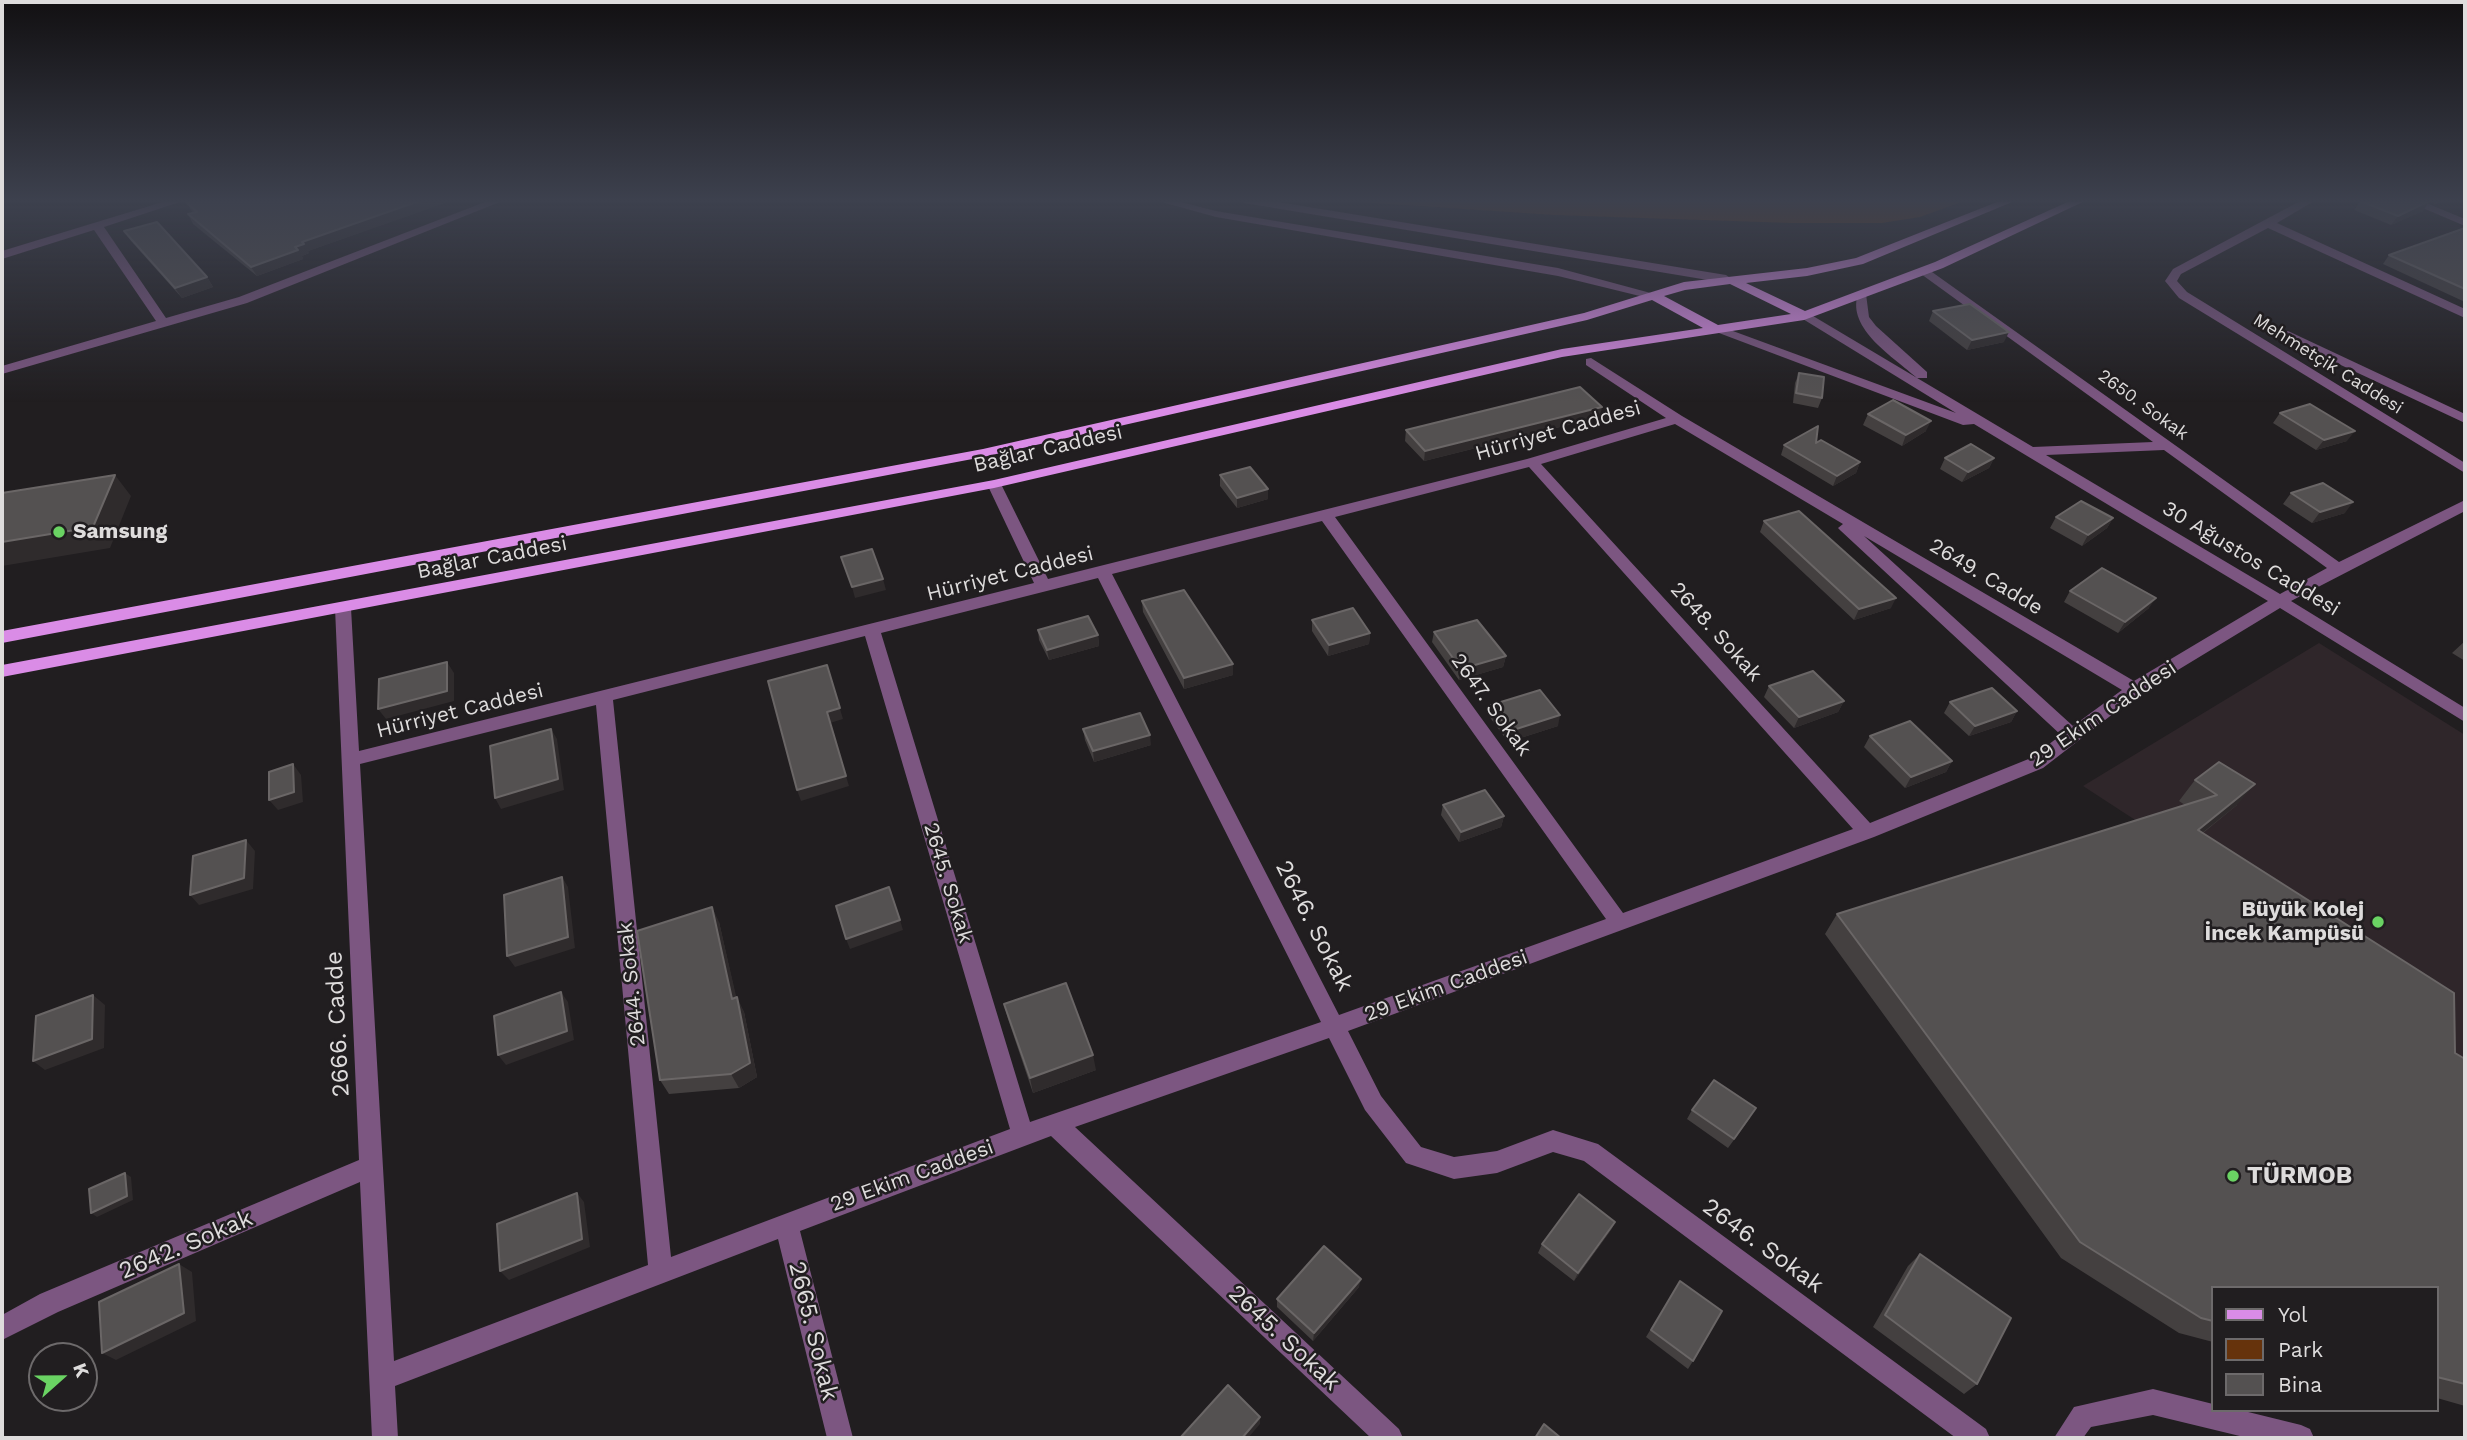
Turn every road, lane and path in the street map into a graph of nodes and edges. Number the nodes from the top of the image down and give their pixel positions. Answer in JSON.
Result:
{"nodes":[{"id":1,"x":125,"y":267,"type":"edge"},
{"id":2,"x":327,"y":267,"type":"edge"},
{"id":3,"x":1530,"y":267,"type":"edge"},
{"id":4,"x":1654,"y":267,"type":"edge"},
{"id":5,"x":1830,"y":267,"type":"edge"},
{"id":6,"x":1934,"y":267,"type":"edge"},
{"id":7,"x":2186,"y":267,"type":"edge"},
{"id":8,"x":2363,"y":267,"type":"edge"},
{"id":9,"x":1926,"y":271,"type":"junction"},
{"id":10,"x":1726,"y":279,"type":"junction"},
{"id":11,"x":1652,"y":295,"type":"junction"},
{"id":12,"x":1862,"y":297,"type":"junction"},
{"id":13,"x":2465,"y":314,"type":"edge"},
{"id":14,"x":1804,"y":316,"type":"junction"},
{"id":15,"x":163,"y":323,"type":"junction"},
{"id":16,"x":1717,"y":330,"type":"junction"},
{"id":17,"x":2288,"y":335,"type":"dead end"},
{"id":18,"x":1591,"y":362,"type":"dead end"},
{"id":19,"x":2,"y":370,"type":"edge"},
{"id":20,"x":1959,"y":407,"type":"junction"},
{"id":21,"x":1677,"y":419,"type":"junction"},
{"id":22,"x":2465,"y":419,"type":"edge"},
{"id":23,"x":2013,"y":440,"type":"junction"},
{"id":24,"x":2167,"y":446,"type":"junction"},
{"id":25,"x":2032,"y":451,"type":"junction"},
{"id":26,"x":1532,"y":462,"type":"junction"},
{"id":27,"x":2465,"y":469,"type":"edge"},
{"id":28,"x":994,"y":484,"type":"junction"},
{"id":29,"x":1818,"y":502,"type":"junction"},
{"id":30,"x":2465,"y":505,"type":"edge"},
{"id":31,"x":1326,"y":515,"type":"junction"},
{"id":32,"x":2338,"y":569,"type":"junction"},
{"id":33,"x":1103,"y":572,"type":"junction"},
{"id":34,"x":1044,"y":587,"type":"junction"},
{"id":35,"x":2280,"y":601,"type":"junction"},
{"id":36,"x":342,"y":608,"type":"junction"},
{"id":37,"x":872,"y":631,"type":"junction"},
{"id":38,"x":2,"y":637,"type":"edge"},
{"id":39,"x":2,"y":671,"type":"edge"},
{"id":40,"x":2134,"y":689,"type":"junction"},
{"id":41,"x":604,"y":698,"type":"junction"},
{"id":42,"x":2465,"y":716,"type":"edge"},
{"id":43,"x":2074,"y":737,"type":"junction"},
{"id":44,"x":351,"y":760,"type":"junction"},
{"id":45,"x":1867,"y":832,"type":"junction"},
{"id":46,"x":1619,"y":922,"type":"junction"},
{"id":47,"x":1336,"y":1026,"type":"junction"},
{"id":48,"x":1055,"y":1124,"type":"junction"},
{"id":49,"x":1023,"y":1135,"type":"junction"},
{"id":50,"x":371,"y":1166,"type":"junction"},
{"id":51,"x":786,"y":1223,"type":"junction"},
{"id":52,"x":660,"y":1270,"type":"junction"},
{"id":53,"x":2,"y":1328,"type":"edge"},
{"id":54,"x":382,"y":1378,"type":"junction"},
{"id":55,"x":385,"y":1438,"type":"edge"},
{"id":56,"x":840,"y":1438,"type":"edge"},
{"id":57,"x":1390,"y":1438,"type":"edge"},
{"id":58,"x":1977,"y":1438,"type":"edge"},
{"id":59,"x":2067,"y":1438,"type":"edge"},
{"id":60,"x":2301,"y":1438,"type":"edge"}],
"edges":[{"from":1,"to":15,"type":"street"},
{"from":2,"to":15,"type":"street"},
{"from":3,"to":11,"type":"street"},
{"from":4,"to":10,"type":"street"},
{"from":5,"to":10,"type":"main road","name":"Bağlar Caddesi"},
{"from":6,"to":9,"type":"main road","name":"Bağlar Caddesi"},
{"from":7,"to":27,"type":"street","name":"Mehmetçik Caddesi"},
{"from":8,"to":13,"type":"street"},
{"from":9,"to":12,"type":"main road","name":"Bağlar Caddesi"},
{"from":9,"to":24,"type":"street","name":"2650. Sokak"},
{"from":10,"to":11,"type":"main road","name":"Bağlar Caddesi"},
{"from":10,"to":14,"type":"main road"},
{"from":11,"to":16,"type":"main road"},
{"from":11,"to":38,"type":"main road","name":"Bağlar Caddesi"},
{"from":12,"to":14,"type":"main road","name":"Bağlar Caddesi"},
{"from":12,"to":20,"type":"street"},
{"from":14,"to":16,"type":"main road","name":"Bağlar Caddesi"},
{"from":14,"to":20,"type":"street","name":"30 Ağustos Caddesi"},
{"from":15,"to":19,"type":"street"},
{"from":16,"to":23,"type":"street","name":"30 Ağustos Caddesi"},
{"from":16,"to":28,"type":"main road","name":"Bağlar Caddesi"},
{"from":17,"to":22,"type":"street"},
{"from":18,"to":21,"type":"street","name":"2649. Cadde"},
{"from":20,"to":23,"type":"street","name":"30 Ağustos Caddesi"},
{"from":21,"to":26,"type":"street","name":"Hürriyet Caddesi"},
{"from":21,"to":29,"type":"street","name":"2649. Cadde"},
{"from":23,"to":25,"type":"street","name":"30 Ağustos Caddesi"},
{"from":24,"to":25,"type":"street"},
{"from":24,"to":32,"type":"street","name":"2650. Sokak"},
{"from":25,"to":35,"type":"street","name":"30 Ağustos Caddesi"},
{"from":26,"to":31,"type":"street","name":"Hürriyet Caddesi"},
{"from":26,"to":45,"type":"street","name":"2648. Sokak"},
{"from":28,"to":34,"type":"street"},
{"from":28,"to":36,"type":"main road","name":"Bağlar Caddesi"},
{"from":29,"to":40,"type":"street","name":"2649. Cadde"},
{"from":29,"to":43,"type":"street","name":"2649. Cadde"},
{"from":30,"to":32,"type":"street","name":"29 Ekim Caddesi"},
{"from":31,"to":33,"type":"street","name":"Hürriyet Caddesi"},
{"from":31,"to":46,"type":"street","name":"2647. Sokak"},
{"from":32,"to":35,"type":"street","name":"29 Ekim Caddesi"},
{"from":33,"to":34,"type":"street","name":"Hürriyet Caddesi"},
{"from":33,"to":47,"type":"street","name":"2646. Sokak"},
{"from":34,"to":37,"type":"street","name":"Hürriyet Caddesi"},
{"from":35,"to":40,"type":"street","name":"29 Ekim Caddesi"},
{"from":35,"to":42,"type":"street","name":"30 Ağustos Caddesi"},
{"from":36,"to":39,"type":"main road","name":"Bağlar Caddesi"},
{"from":36,"to":44,"type":"street","name":"2666. Cadde"},
{"from":37,"to":41,"type":"street","name":"Hürriyet Caddesi"},
{"from":37,"to":49,"type":"street","name":"2645. Sokak"},
{"from":40,"to":43,"type":"street","name":"29 Ekim Caddesi"},
{"from":41,"to":44,"type":"street","name":"Hürriyet Caddesi"},
{"from":41,"to":52,"type":"street","name":"2644. Sokak"},
{"from":43,"to":45,"type":"street","name":"29 Ekim Caddesi"},
{"from":44,"to":50,"type":"street","name":"2666. Cadde"},
{"from":45,"to":46,"type":"street","name":"29 Ekim Caddesi"},
{"from":46,"to":47,"type":"street","name":"29 Ekim Caddesi"},
{"from":47,"to":48,"type":"street","name":"29 Ekim Caddesi"},
{"from":47,"to":58,"type":"street","name":"2646. Sokak"},
{"from":48,"to":49,"type":"street","name":"29 Ekim Caddesi"},
{"from":48,"to":57,"type":"street","name":"2645. Sokak"},
{"from":49,"to":51,"type":"street","name":"29 Ekim Caddesi"},
{"from":50,"to":53,"type":"street","name":"2642. Sokak"},
{"from":50,"to":54,"type":"street","name":"2666. Cadde"},
{"from":51,"to":52,"type":"street","name":"29 Ekim Caddesi"},
{"from":51,"to":56,"type":"street","name":"2665. Sokak"},
{"from":52,"to":54,"type":"street","name":"29 Ekim Caddesi"},
{"from":54,"to":55,"type":"street","name":"2666. Cadde"},
{"from":59,"to":60,"type":"street"}]}
